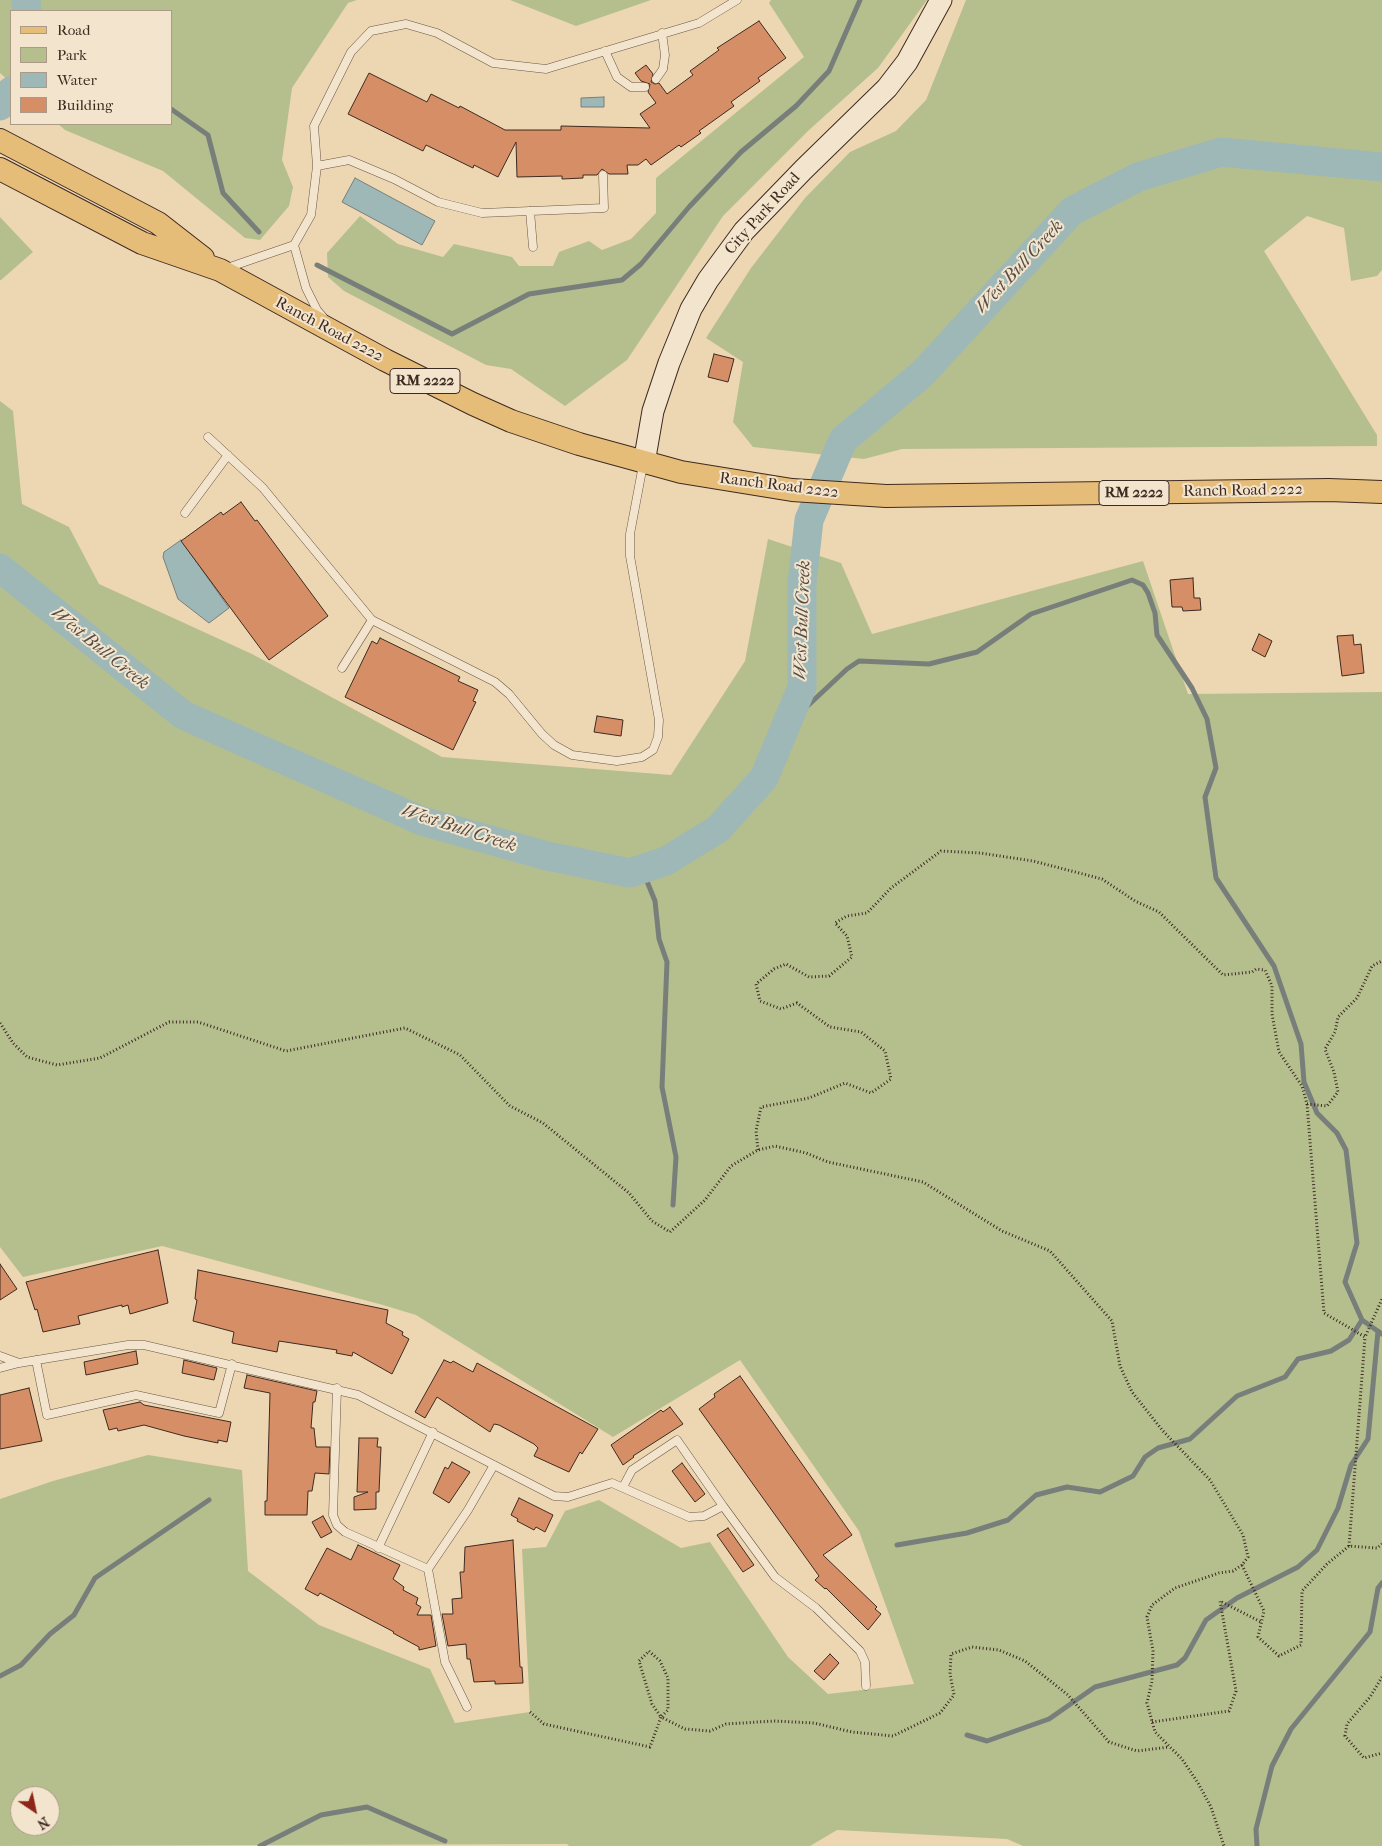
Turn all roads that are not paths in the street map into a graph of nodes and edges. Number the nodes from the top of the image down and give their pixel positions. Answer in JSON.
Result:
{"nodes":[{"id":1,"x":737,"y":0,"type":"edge"},
{"id":2,"x":941,"y":0,"type":"edge"},
{"id":3,"x":662,"y":34,"type":"junction"},
{"id":4,"x":605,"y":51,"type":"junction"},
{"id":5,"x":656,"y":79,"type":"dead end"},
{"id":6,"x":645,"y":87,"type":"dead end"},
{"id":7,"x":0,"y":140,"type":"edge"},
{"id":8,"x":0,"y":148,"type":"edge"},
{"id":9,"x":317,"y":166,"type":"junction"},
{"id":10,"x":0,"y":169,"type":"edge"},
{"id":11,"x":36,"y":171,"type":"junction"},
{"id":12,"x":603,"y":175,"type":"dead end"},
{"id":13,"x":530,"y":211,"type":"junction"},
{"id":14,"x":294,"y":245,"type":"junction"},
{"id":15,"x":533,"y":247,"type":"dead end"},
{"id":16,"x":220,"y":270,"type":"junction"},
{"id":17,"x":339,"y":335,"type":"junction"},
{"id":18,"x":208,"y":437,"type":"dead end"},
{"id":19,"x":228,"y":454,"type":"junction"},
{"id":20,"x":644,"y":463,"type":"junction"},
{"id":21,"x":1382,"y":492,"type":"edge"},
{"id":22,"x":185,"y":513,"type":"dead end"},
{"id":23,"x":372,"y":620,"type":"junction"},
{"id":24,"x":342,"y":668,"type":"dead end"},
{"id":25,"x":0,"y":1356,"type":"edge"},
{"id":26,"x":36,"y":1360,"type":"junction"},
{"id":27,"x":19,"y":1363,"type":"junction"},
{"id":28,"x":232,"y":1364,"type":"junction"},
{"id":29,"x":0,"y":1368,"type":"edge"},
{"id":30,"x":337,"y":1388,"type":"junction"},
{"id":31,"x":433,"y":1432,"type":"junction"},
{"id":32,"x":494,"y":1464,"type":"junction"},
{"id":33,"x":623,"y":1487,"type":"junction"},
{"id":34,"x":723,"y":1506,"type":"junction"},
{"id":35,"x":378,"y":1548,"type":"junction"},
{"id":36,"x":428,"y":1569,"type":"junction"},
{"id":37,"x":866,"y":1686,"type":"dead end"},
{"id":38,"x":468,"y":1707,"type":"dead end"}],
"edges":[{"from":1,"to":3,"type":"lane"},
{"from":2,"to":20,"type":"street","name":"City Park Road"},
{"from":3,"to":4,"type":"lane"},
{"from":3,"to":5,"type":"lane"},
{"from":4,"to":6,"type":"lane"},
{"from":4,"to":9,"type":"lane"},
{"from":7,"to":11,"type":"main road","name":"Ranch Road 2222","number":"RM 2222"},
{"from":8,"to":11,"type":"main road"},
{"from":9,"to":13,"type":"lane"},
{"from":9,"to":14,"type":"lane"},
{"from":10,"to":11,"type":"main road","name":"Ranch Road 2222","number":"RM 2222"},
{"from":11,"to":16,"type":"main road","name":"Ranch Road 2222","number":"RM 2222"},
{"from":11,"to":16,"type":"main road","name":"Ranch Road 2222","number":"RM 2222"},
{"from":12,"to":13,"type":"lane"},
{"from":13,"to":15,"type":"lane"},
{"from":14,"to":16,"type":"lane"},
{"from":14,"to":17,"type":"lane"},
{"from":16,"to":17,"type":"main road","name":"Ranch Road 2222","number":"RM 2222"},
{"from":17,"to":20,"type":"main road","name":"Ranch Road 2222","number":"RM 2222"},
{"from":18,"to":19,"type":"lane"},
{"from":19,"to":22,"type":"lane"},
{"from":19,"to":23,"type":"lane"},
{"from":20,"to":21,"type":"main road","name":"Ranch Road 2222","number":"RM 2222"},
{"from":20,"to":23,"type":"lane"},
{"from":23,"to":24,"type":"lane"},
{"from":25,"to":27,"type":"lane"},
{"from":26,"to":27,"type":"lane"},
{"from":26,"to":28,"type":"lane"},
{"from":26,"to":28,"type":"lane"},
{"from":27,"to":29,"type":"lane"},
{"from":28,"to":30,"type":"lane"},
{"from":30,"to":31,"type":"lane"},
{"from":30,"to":35,"type":"lane"},
{"from":31,"to":32,"type":"lane"},
{"from":31,"to":35,"type":"lane"},
{"from":32,"to":33,"type":"lane"},
{"from":32,"to":36,"type":"lane"},
{"from":33,"to":34,"type":"lane"},
{"from":33,"to":34,"type":"lane"},
{"from":34,"to":37,"type":"lane"},
{"from":35,"to":36,"type":"lane"},
{"from":36,"to":38,"type":"lane"}]}
